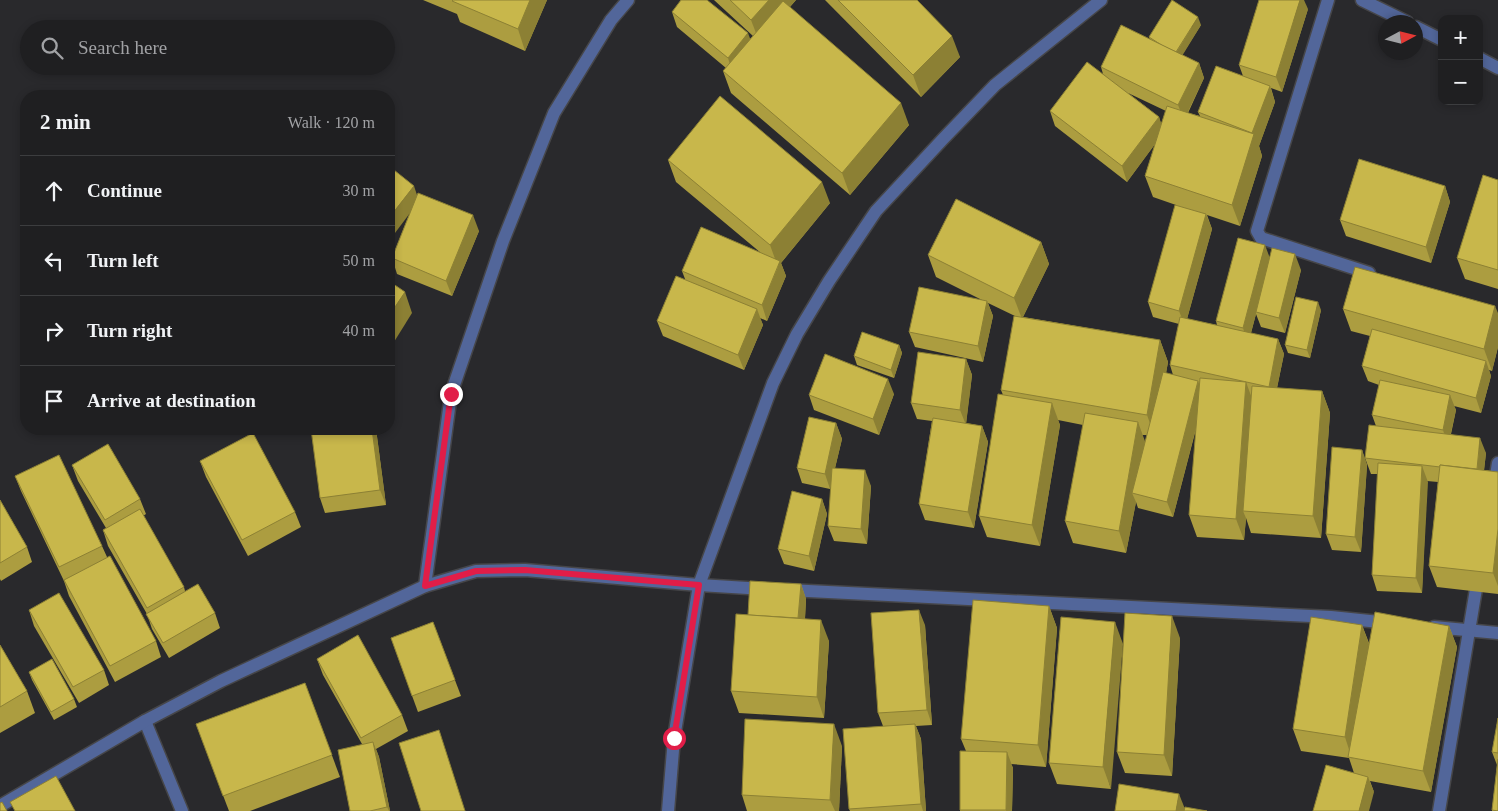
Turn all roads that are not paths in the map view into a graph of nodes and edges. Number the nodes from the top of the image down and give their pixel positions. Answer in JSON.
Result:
{"nodes":[{"id":1,"x":628,"y":0,"type":"edge"},
{"id":2,"x":1101,"y":0,"type":"edge"},
{"id":3,"x":1328,"y":0,"type":"edge"},
{"id":4,"x":1362,"y":0,"type":"edge"},
{"id":5,"x":1393,"y":15,"type":"edge"},
{"id":6,"x":1423,"y":30,"type":"edge"},
{"id":7,"x":1438,"y":38,"type":"edge"},
{"id":8,"x":1483,"y":60,"type":"edge"},
{"id":9,"x":1498,"y":68,"type":"edge"},
{"id":10,"x":1384,"y":278,"type":"edge"},
{"id":11,"x":1498,"y":463,"type":"edge"},
{"id":12,"x":1492,"y":500,"type":"edge"},
{"id":13,"x":1480,"y":566,"type":"edge"},
{"id":14,"x":699,"y":585,"type":"junction"},
{"id":15,"x":425,"y":586,"type":"junction"},
{"id":16,"x":1400,"y":624,"type":"edge"},
{"id":17,"x":1420,"y":626,"type":"edge"},
{"id":18,"x":1469,"y":631,"type":"junction"},
{"id":19,"x":1498,"y":633,"type":"edge"},
{"id":20,"x":145,"y":722,"type":"junction"},
{"id":21,"x":0,"y":806,"type":"edge"},
{"id":22,"x":182,"y":811,"type":"edge"},
{"id":23,"x":668,"y":811,"type":"edge"},
{"id":24,"x":1439,"y":811,"type":"edge"}],
"edges":[{"from":1,"to":15,"type":"street"},
{"from":2,"to":14,"type":"street"},
{"from":3,"to":10,"type":"street"},
{"from":4,"to":5,"type":"street"},
{"from":6,"to":7,"type":"street"},
{"from":8,"to":9,"type":"street"},
{"from":11,"to":12,"type":"street"},
{"from":13,"to":18,"type":"street"},
{"from":14,"to":15,"type":"street"},
{"from":14,"to":16,"type":"street"},
{"from":14,"to":23,"type":"street"},
{"from":15,"to":20,"type":"street"},
{"from":17,"to":18,"type":"street"},
{"from":18,"to":19,"type":"street"},
{"from":18,"to":24,"type":"street"},
{"from":20,"to":21,"type":"street"},
{"from":20,"to":22,"type":"street"}]}
